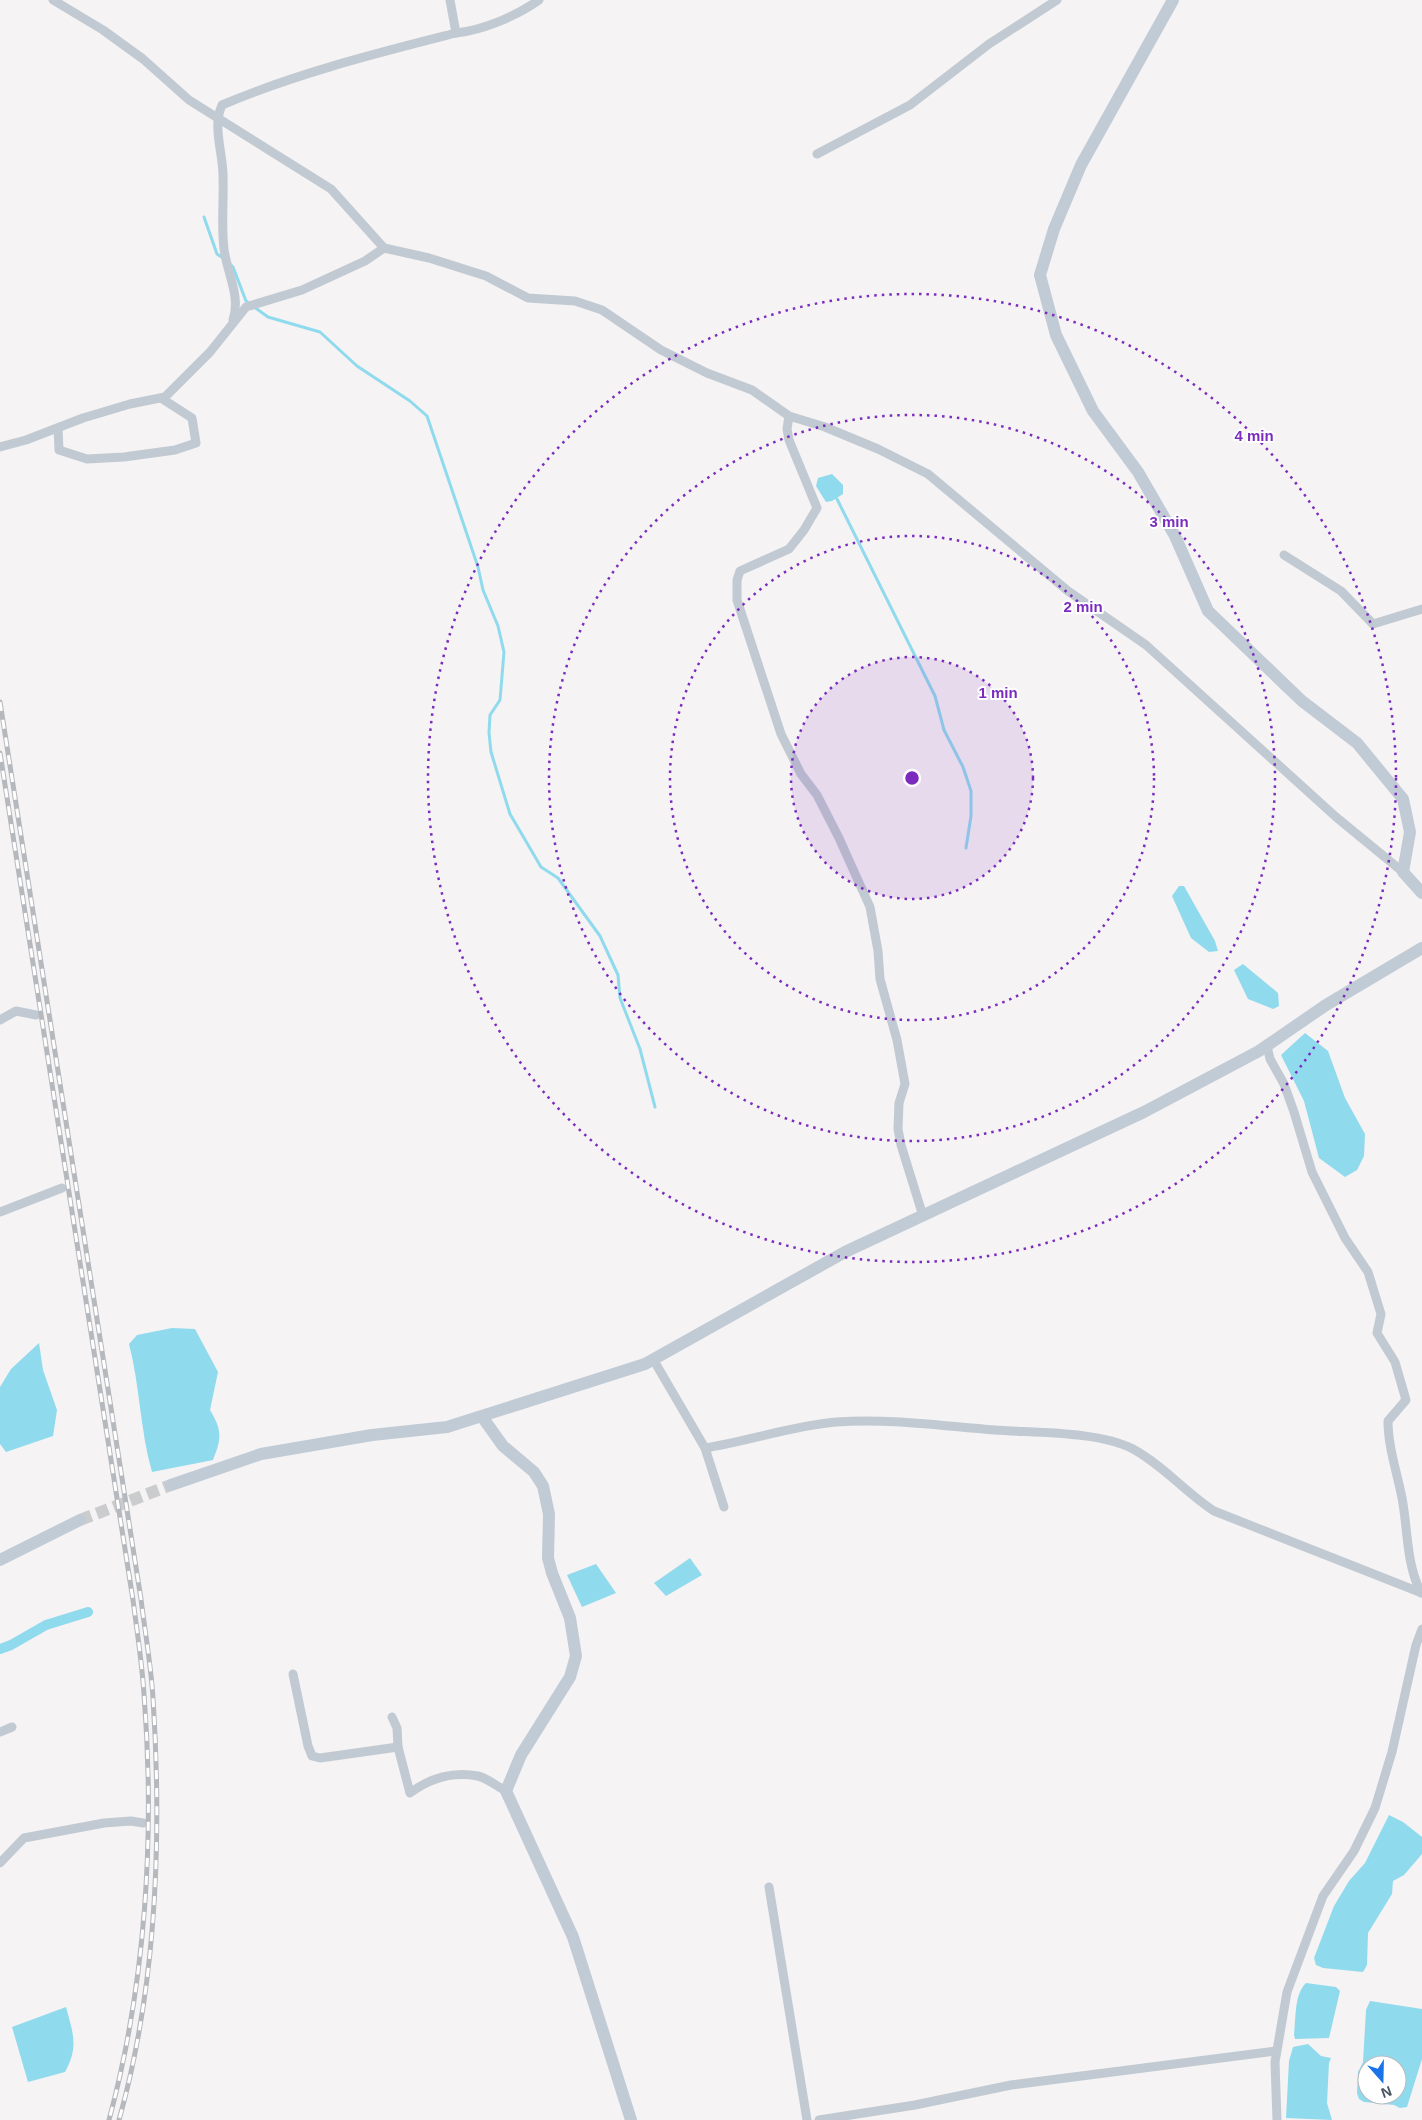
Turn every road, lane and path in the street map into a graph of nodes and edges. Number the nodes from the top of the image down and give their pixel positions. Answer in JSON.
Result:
{"nodes":[{"id":1,"x":53,"y":0,"type":"edge"},
{"id":2,"x":450,"y":0,"type":"edge"},
{"id":3,"x":538,"y":0,"type":"edge"},
{"id":4,"x":1057,"y":0,"type":"edge"},
{"id":5,"x":1173,"y":0,"type":"edge"},
{"id":6,"x":456,"y":33,"type":"junction"},
{"id":7,"x":217,"y":118,"type":"junction"},
{"id":8,"x":817,"y":154,"type":"dead end"},
{"id":9,"x":384,"y":248,"type":"junction"},
{"id":10,"x":232,"y":322,"type":"junction"},
{"id":11,"x":161,"y":398,"type":"junction"},
{"id":12,"x":789,"y":416,"type":"junction"},
{"id":13,"x":58,"y":428,"type":"junction"},
{"id":14,"x":0,"y":447,"type":"edge"},
{"id":15,"x":1284,"y":555,"type":"dead end"},
{"id":16,"x":1422,"y":609,"type":"edge"},
{"id":17,"x":1403,"y":872,"type":"junction"},
{"id":18,"x":1422,"y":893,"type":"edge"},
{"id":19,"x":1422,"y":948,"type":"edge"},
{"id":20,"x":36,"y":1015,"type":"dead end"},
{"id":21,"x":0,"y":1020,"type":"edge"},
{"id":22,"x":1267,"y":1046,"type":"junction"},
{"id":23,"x":62,"y":1188,"type":"dead end"},
{"id":24,"x":0,"y":1212,"type":"edge"},
{"id":25,"x":923,"y":1216,"type":"junction"},
{"id":26,"x":653,"y":1359,"type":"junction"},
{"id":27,"x":483,"y":1418,"type":"junction"},
{"id":28,"x":705,"y":1448,"type":"junction"},
{"id":29,"x":171,"y":1485,"type":"tunnel mouth"},
{"id":30,"x":724,"y":1507,"type":"dead end"},
{"id":31,"x":80,"y":1520,"type":"tunnel mouth"},
{"id":32,"x":0,"y":1560,"type":"edge"},
{"id":33,"x":1422,"y":1593,"type":"edge"},
{"id":34,"x":1422,"y":1629,"type":"edge"},
{"id":35,"x":294,"y":1674,"type":"dead end"},
{"id":36,"x":392,"y":1717,"type":"dead end"},
{"id":37,"x":12,"y":1727,"type":"dead end"},
{"id":38,"x":0,"y":1732,"type":"edge"},
{"id":39,"x":398,"y":1747,"type":"junction"},
{"id":40,"x":506,"y":1792,"type":"junction"},
{"id":41,"x":143,"y":1823,"type":"dead end"},
{"id":42,"x":0,"y":1863,"type":"edge"},
{"id":43,"x":770,"y":1887,"type":"dead end"},
{"id":44,"x":1276,"y":2051,"type":"junction"},
{"id":45,"x":631,"y":2120,"type":"edge"},
{"id":46,"x":807,"y":2120,"type":"edge"},
{"id":47,"x":819,"y":2120,"type":"edge"},
{"id":48,"x":1276,"y":2120,"type":"edge"}],
"edges":[{"from":1,"to":7,"type":"street"},
{"from":2,"to":6,"type":"street"},
{"from":3,"to":6,"type":"street"},
{"from":4,"to":8,"type":"street"},
{"from":5,"to":17,"type":"street"},
{"from":6,"to":7,"type":"street"},
{"from":7,"to":9,"type":"street"},
{"from":7,"to":10,"type":"street"},
{"from":9,"to":10,"type":"street"},
{"from":9,"to":12,"type":"street"},
{"from":10,"to":11,"type":"street"},
{"from":11,"to":13,"type":"street"},
{"from":11,"to":13,"type":"street"},
{"from":12,"to":17,"type":"street"},
{"from":12,"to":25,"type":"street"},
{"from":13,"to":14,"type":"street"},
{"from":15,"to":16,"type":"street"},
{"from":17,"to":18,"type":"street"},
{"from":19,"to":22,"type":"street"},
{"from":20,"to":21,"type":"street"},
{"from":22,"to":25,"type":"street"},
{"from":22,"to":33,"type":"street"},
{"from":23,"to":24,"type":"street"},
{"from":25,"to":26,"type":"street"},
{"from":26,"to":27,"type":"street"},
{"from":26,"to":28,"type":"street"},
{"from":27,"to":29,"type":"street"},
{"from":27,"to":40,"type":"street"},
{"from":28,"to":30,"type":"street"},
{"from":28,"to":33,"type":"street"},
{"from":31,"to":32,"type":"street"},
{"from":34,"to":44,"type":"street"},
{"from":35,"to":39,"type":"street"},
{"from":36,"to":39,"type":"street"},
{"from":37,"to":38,"type":"street"},
{"from":39,"to":40,"type":"street"},
{"from":40,"to":45,"type":"street"},
{"from":41,"to":42,"type":"street"},
{"from":43,"to":46,"type":"street"},
{"from":44,"to":47,"type":"street"},
{"from":44,"to":48,"type":"street"}]}
